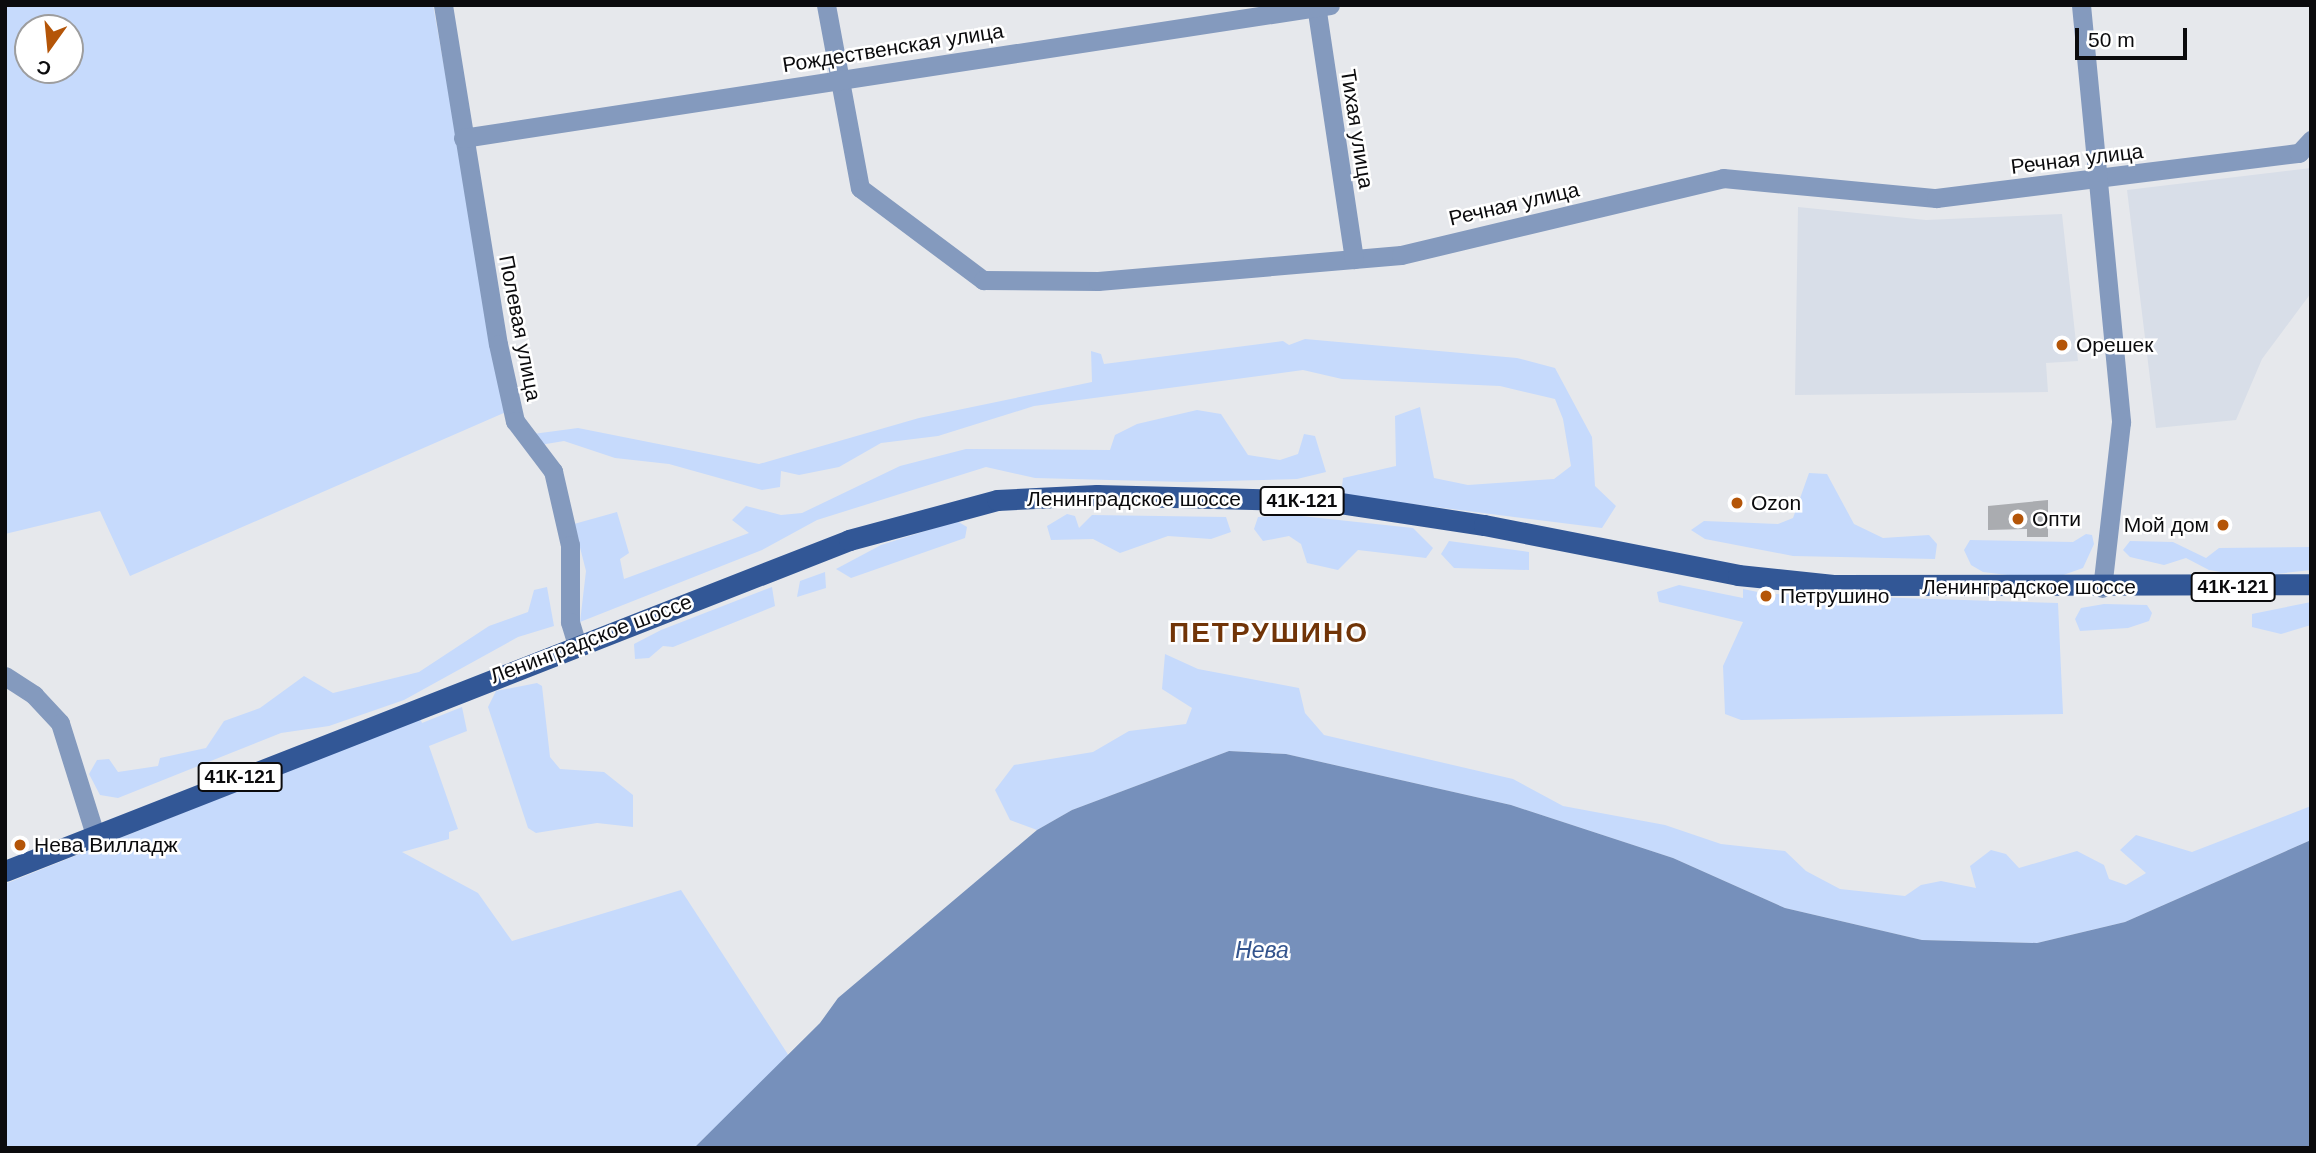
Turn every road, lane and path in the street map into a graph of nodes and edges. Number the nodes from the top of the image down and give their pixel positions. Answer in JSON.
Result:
{"nodes":[{"id":1,"x":443,"y":5,"type":"edge"},
{"id":2,"x":826,"y":5,"type":"edge"},
{"id":3,"x":2081,"y":5,"type":"edge"},
{"id":4,"x":1321,"y":6,"type":"edge"},
{"id":5,"x":838,"y":79,"type":"junction"},
{"id":6,"x":463,"y":138,"type":"junction"},
{"id":7,"x":2311,"y":140,"type":"edge"},
{"id":8,"x":2098,"y":181,"type":"junction"},
{"id":9,"x":1354,"y":259,"type":"junction"},
{"id":10,"x":2311,"y":584,"type":"edge"},
{"id":11,"x":2102,"y":588,"type":"junction"},
{"id":12,"x":577,"y":645,"type":"junction"},
{"id":13,"x":5,"y":676,"type":"edge"},
{"id":14,"x":94,"y":835,"type":"junction"},
{"id":15,"x":5,"y":871,"type":"edge"}],
"edges":[{"from":1,"to":6,"type":"street","name":"Полевая улица"},
{"from":2,"to":5,"type":"street","name":"Речная улица"},
{"from":3,"to":8,"type":"street"},
{"from":4,"to":5,"type":"street","name":"Рождественская улица"},
{"from":4,"to":9,"type":"street","name":"Тихая улица"},
{"from":5,"to":6,"type":"street","name":"Рождественская улица"},
{"from":5,"to":9,"type":"street","name":"Речная улица"},
{"from":6,"to":12,"type":"street","name":"Полевая улица"},
{"from":7,"to":8,"type":"street","name":"Речная улица"},
{"from":8,"to":9,"type":"street","name":"Речная улица"},
{"from":8,"to":11,"type":"street"},
{"from":10,"to":11,"type":"main road","name":"Ленинградское шоссе","number":"41К-121"},
{"from":11,"to":12,"type":"main road","name":"Ленинградское шоссе","number":"41К-121"},
{"from":12,"to":14,"type":"main road","name":"Ленинградское шоссе","number":"41К-121"},
{"from":13,"to":14,"type":"street"},
{"from":14,"to":15,"type":"main road","name":"Ленинградское шоссе","number":"41К-121"}]}
